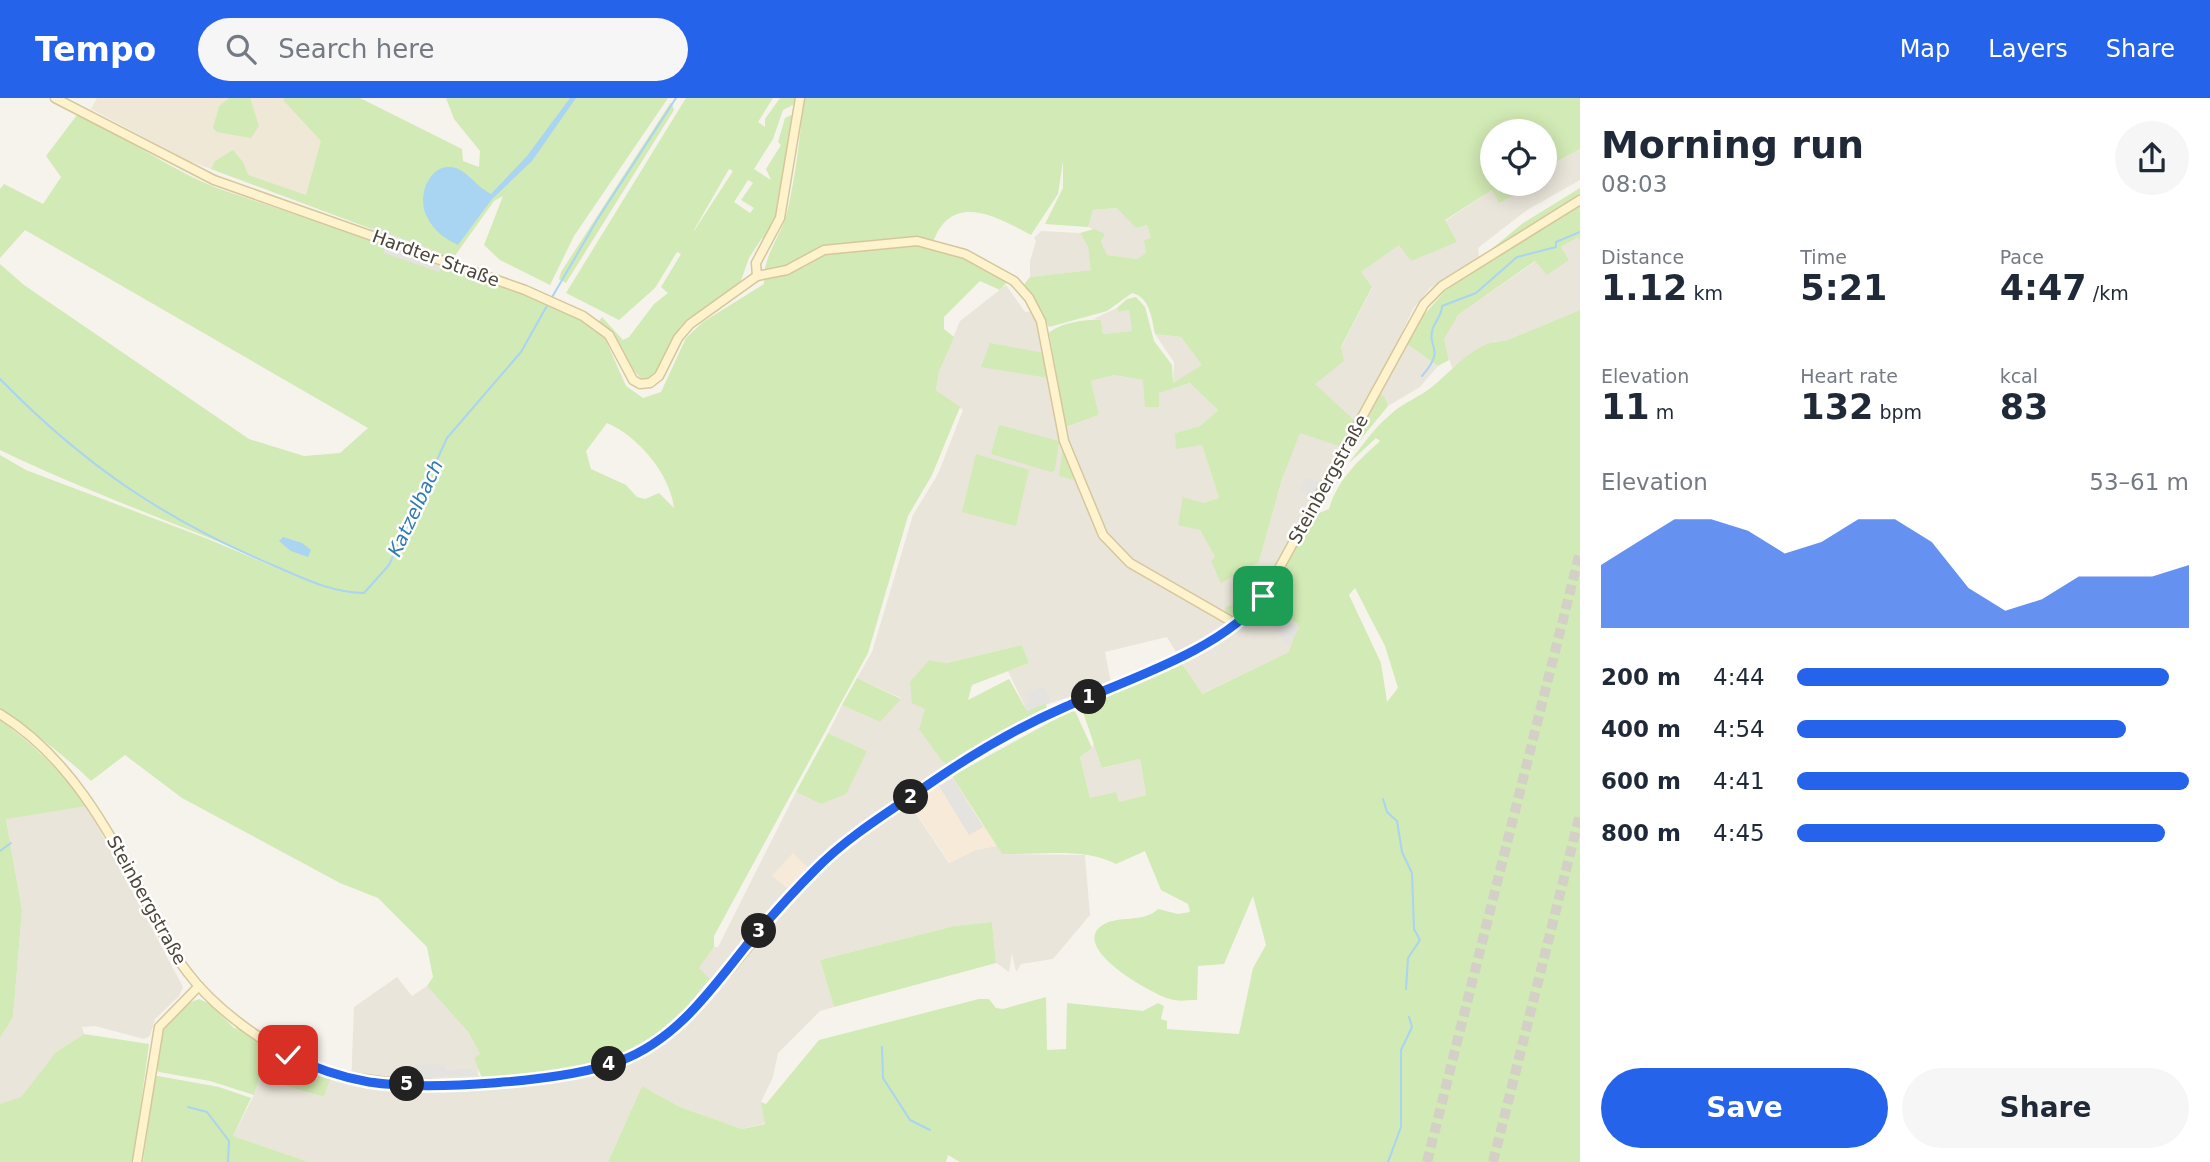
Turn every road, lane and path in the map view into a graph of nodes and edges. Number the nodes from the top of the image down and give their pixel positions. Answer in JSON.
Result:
{"nodes":[{"id":1,"x":55,"y":98,"type":"edge"},
{"id":2,"x":800,"y":98,"type":"edge"},
{"id":3,"x":1580,"y":200,"type":"edge"},
{"id":4,"x":757,"y":276,"type":"junction"},
{"id":5,"x":1236,"y":624,"type":"junction"},
{"id":6,"x":0,"y":714,"type":"edge"},
{"id":7,"x":199,"y":986,"type":"junction"},
{"id":8,"x":137,"y":1162,"type":"edge"}],
"edges":[{"from":1,"to":4,"type":"main road","name":"Hardter Straße"},
{"from":2,"to":4,"type":"main road"},
{"from":3,"to":5,"type":"main road","name":"Steinbergstraße"},
{"from":4,"to":5,"type":"main road"},
{"from":5,"to":7,"type":"main road","name":"Steinbergstraße"},
{"from":6,"to":7,"type":"main road","name":"Steinbergstraße"},
{"from":7,"to":8,"type":"main road"}]}
